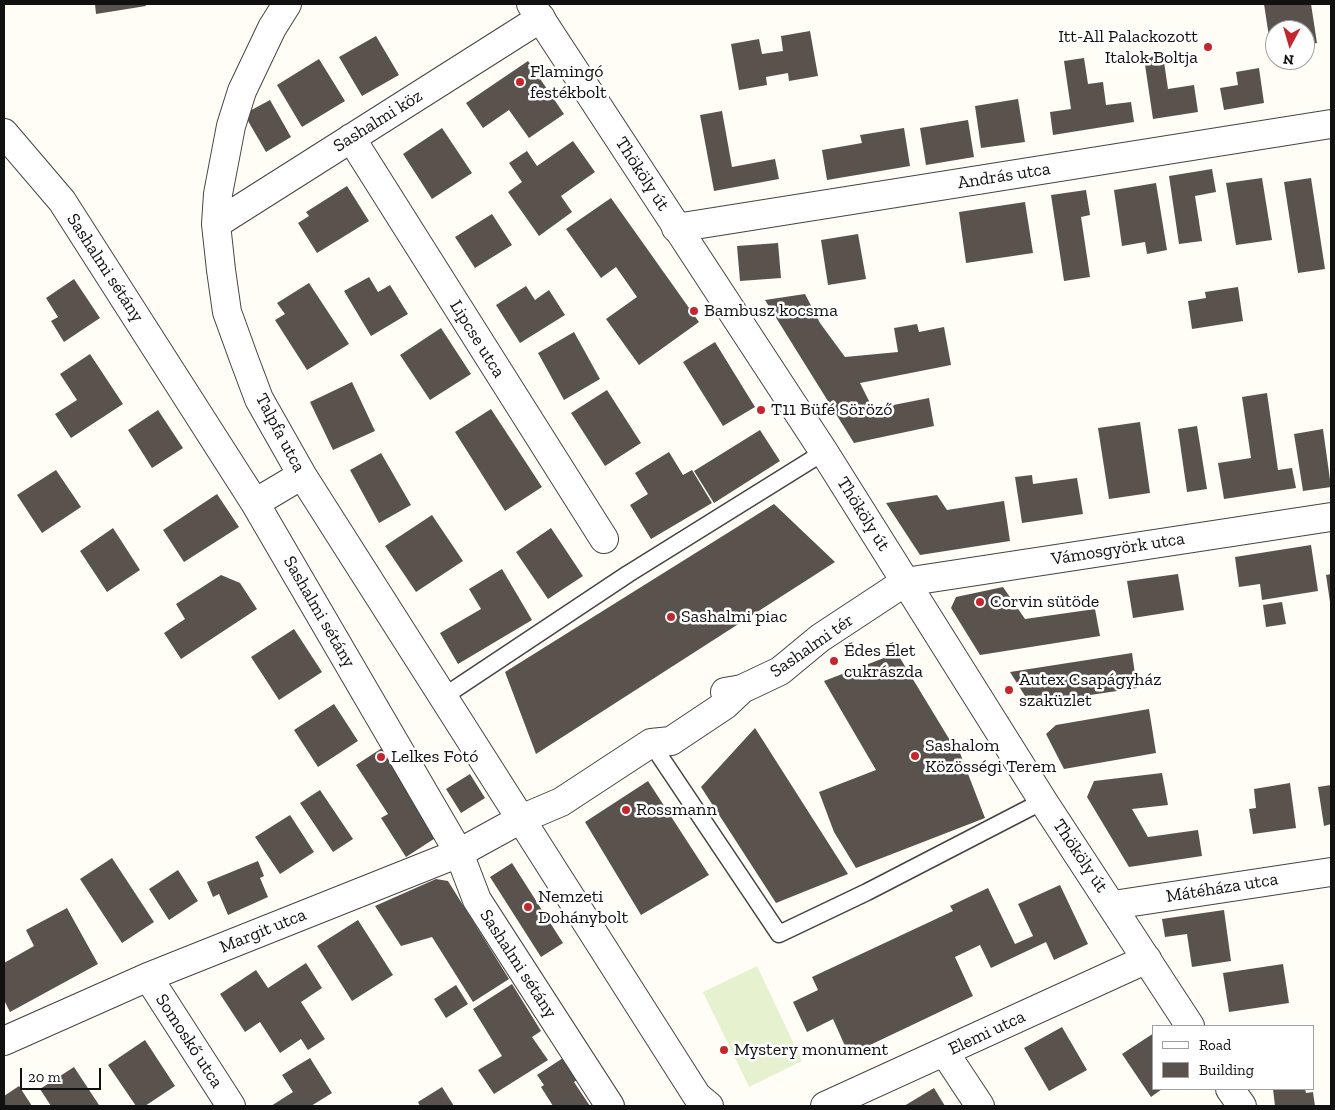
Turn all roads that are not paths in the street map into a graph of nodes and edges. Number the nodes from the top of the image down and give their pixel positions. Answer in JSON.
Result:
{"nodes":[{"id":1,"x":287,"y":4,"type":"edge"},
{"id":2,"x":536,"y":11,"type":"edge"},
{"id":3,"x":1331,"y":124,"type":"edge"},
{"id":4,"x":4,"y":133,"type":"edge"},
{"id":5,"x":351,"y":138,"type":"junction"},
{"id":6,"x":216,"y":224,"type":"junction"},
{"id":7,"x":676,"y":228,"type":"junction"},
{"id":8,"x":824,"y":452,"type":"junction"},
{"id":9,"x":302,"y":475,"type":"junction"},
{"id":10,"x":255,"y":503,"type":"junction"},
{"id":11,"x":1331,"y":517,"type":"edge"},
{"id":12,"x":604,"y":539,"type":"dead end"},
{"id":13,"x":905,"y":582,"type":"junction"},
{"id":14,"x":443,"y":697,"type":"junction"},
{"id":15,"x":651,"y":744,"type":"junction"},
{"id":16,"x":1043,"y":800,"type":"junction"},
{"id":17,"x":521,"y":819,"type":"junction"},
{"id":18,"x":459,"y":853,"type":"junction"},
{"id":19,"x":1331,"y":872,"type":"edge"},
{"id":20,"x":1113,"y":905,"type":"junction"},
{"id":21,"x":1147,"y":959,"type":"junction"},
{"id":22,"x":148,"y":977,"type":"junction"},
{"id":23,"x":1189,"y":1025,"type":"edge"},
{"id":24,"x":4,"y":1041,"type":"edge"},
{"id":25,"x":945,"y":1053,"type":"junction"},
{"id":26,"x":1231,"y":1090,"type":"edge"},
{"id":27,"x":231,"y":1106,"type":"edge"},
{"id":28,"x":610,"y":1106,"type":"edge"},
{"id":29,"x":709,"y":1106,"type":"edge"},
{"id":30,"x":825,"y":1106,"type":"edge"},
{"id":31,"x":980,"y":1106,"type":"edge"},
{"id":32,"x":1242,"y":1106,"type":"edge"}],
"edges":[{"from":1,"to":6,"type":"street","name":"Talpfa utca"},
{"from":2,"to":5,"type":"street","name":"Sashalmi köz"},
{"from":2,"to":7,"type":"street","name":"Thököly út"},
{"from":3,"to":7,"type":"street","name":"András utca"},
{"from":4,"to":10,"type":"street","name":"Sashalmi sétány"},
{"from":5,"to":6,"type":"street","name":"Sashalmi köz"},
{"from":5,"to":12,"type":"street","name":"Lipcse utca"},
{"from":6,"to":9,"type":"street","name":"Talpfa utca"},
{"from":7,"to":8,"type":"street","name":"Thököly út"},
{"from":8,"to":13,"type":"street","name":"Thököly út"},
{"from":8,"to":14,"type":"lane"},
{"from":9,"to":10,"type":"street"},
{"from":9,"to":14,"type":"street","name":"Talpfa utca"},
{"from":10,"to":18,"type":"street","name":"Sashalmi sétány"},
{"from":11,"to":13,"type":"street","name":"Vámosgyörk utca"},
{"from":13,"to":15,"type":"street","name":"Sashalmi tér"},
{"from":13,"to":16,"type":"street","name":"Thököly út"},
{"from":14,"to":17,"type":"street","name":"Talpfa utca"},
{"from":15,"to":16,"type":"lane"},
{"from":15,"to":17,"type":"street","name":"Sashalmi tér"},
{"from":16,"to":20,"type":"street","name":"Thököly út"},
{"from":17,"to":18,"type":"street","name":"Margit utca"},
{"from":17,"to":29,"type":"street"},
{"from":18,"to":22,"type":"street","name":"Margit utca"},
{"from":18,"to":28,"type":"street","name":"Sashalmi sétány"},
{"from":19,"to":20,"type":"street","name":"Mátéháza utca"},
{"from":20,"to":21,"type":"street","name":"Thököly út"},
{"from":21,"to":23,"type":"street","name":"Thököly út"},
{"from":21,"to":25,"type":"street","name":"Elemi utca"},
{"from":22,"to":24,"type":"street","name":"Margit utca"},
{"from":22,"to":27,"type":"street","name":"Somoskő utca"},
{"from":25,"to":30,"type":"street","name":"Elemi utca"},
{"from":25,"to":31,"type":"street"},
{"from":26,"to":32,"type":"street"}]}
